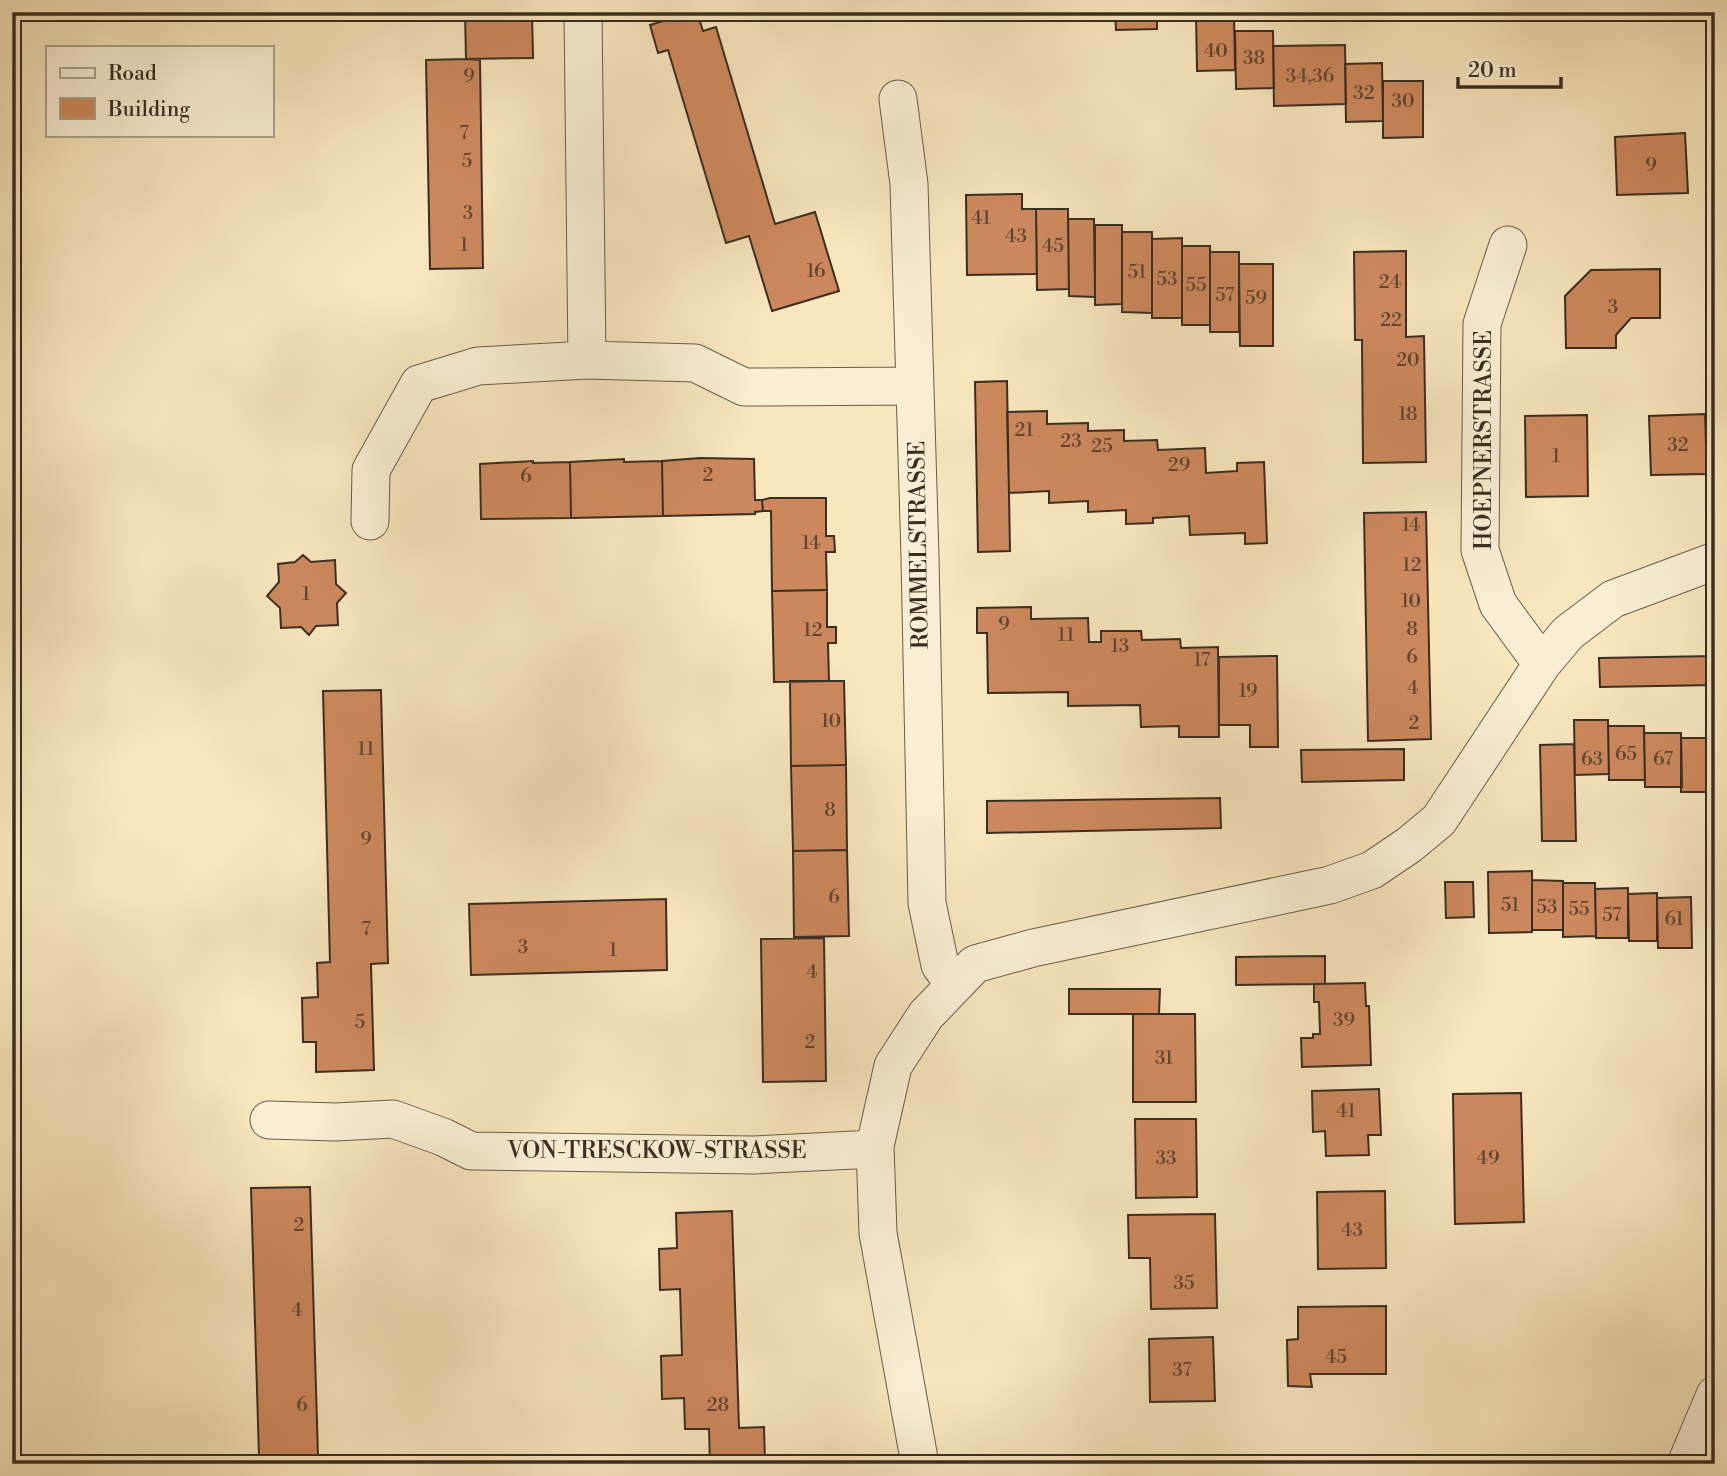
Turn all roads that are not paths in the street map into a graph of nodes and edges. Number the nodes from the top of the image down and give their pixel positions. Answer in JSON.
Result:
{"nodes":[{"id":1,"x":583,"y":12,"type":"edge"},
{"id":2,"x":898,"y":99,"type":"dead end"},
{"id":3,"x":1508,"y":245,"type":"dead end"},
{"id":4,"x":587,"y":360,"type":"junction"},
{"id":5,"x":915,"y":386,"type":"junction"},
{"id":6,"x":370,"y":520,"type":"dead end"},
{"id":7,"x":1715,"y":561,"type":"edge"},
{"id":8,"x":1542,"y":664,"type":"junction"},
{"id":9,"x":955,"y":985,"type":"junction"},
{"id":10,"x":269,"y":1120,"type":"dead end"},
{"id":11,"x":875,"y":1149,"type":"junction"},
{"id":12,"x":1715,"y":1395,"type":"edge"},
{"id":13,"x":920,"y":1464,"type":"edge"},
{"id":14,"x":1686,"y":1464,"type":"edge"}],
"edges":[{"from":1,"to":4,"type":"street"},
{"from":2,"to":5,"type":"street","name":"ROMMELSTRASSE"},
{"from":3,"to":8,"type":"street","name":"HOEPNERSTRASSE"},
{"from":4,"to":5,"type":"street"},
{"from":4,"to":6,"type":"street"},
{"from":5,"to":9,"type":"street","name":"ROMMELSTRASSE"},
{"from":7,"to":8,"type":"street"},
{"from":8,"to":9,"type":"street"},
{"from":9,"to":11,"type":"street"},
{"from":10,"to":11,"type":"street","name":"VON-TRESCKOW-STRASSE"},
{"from":11,"to":13,"type":"street"},
{"from":12,"to":14,"type":"street"}]}
